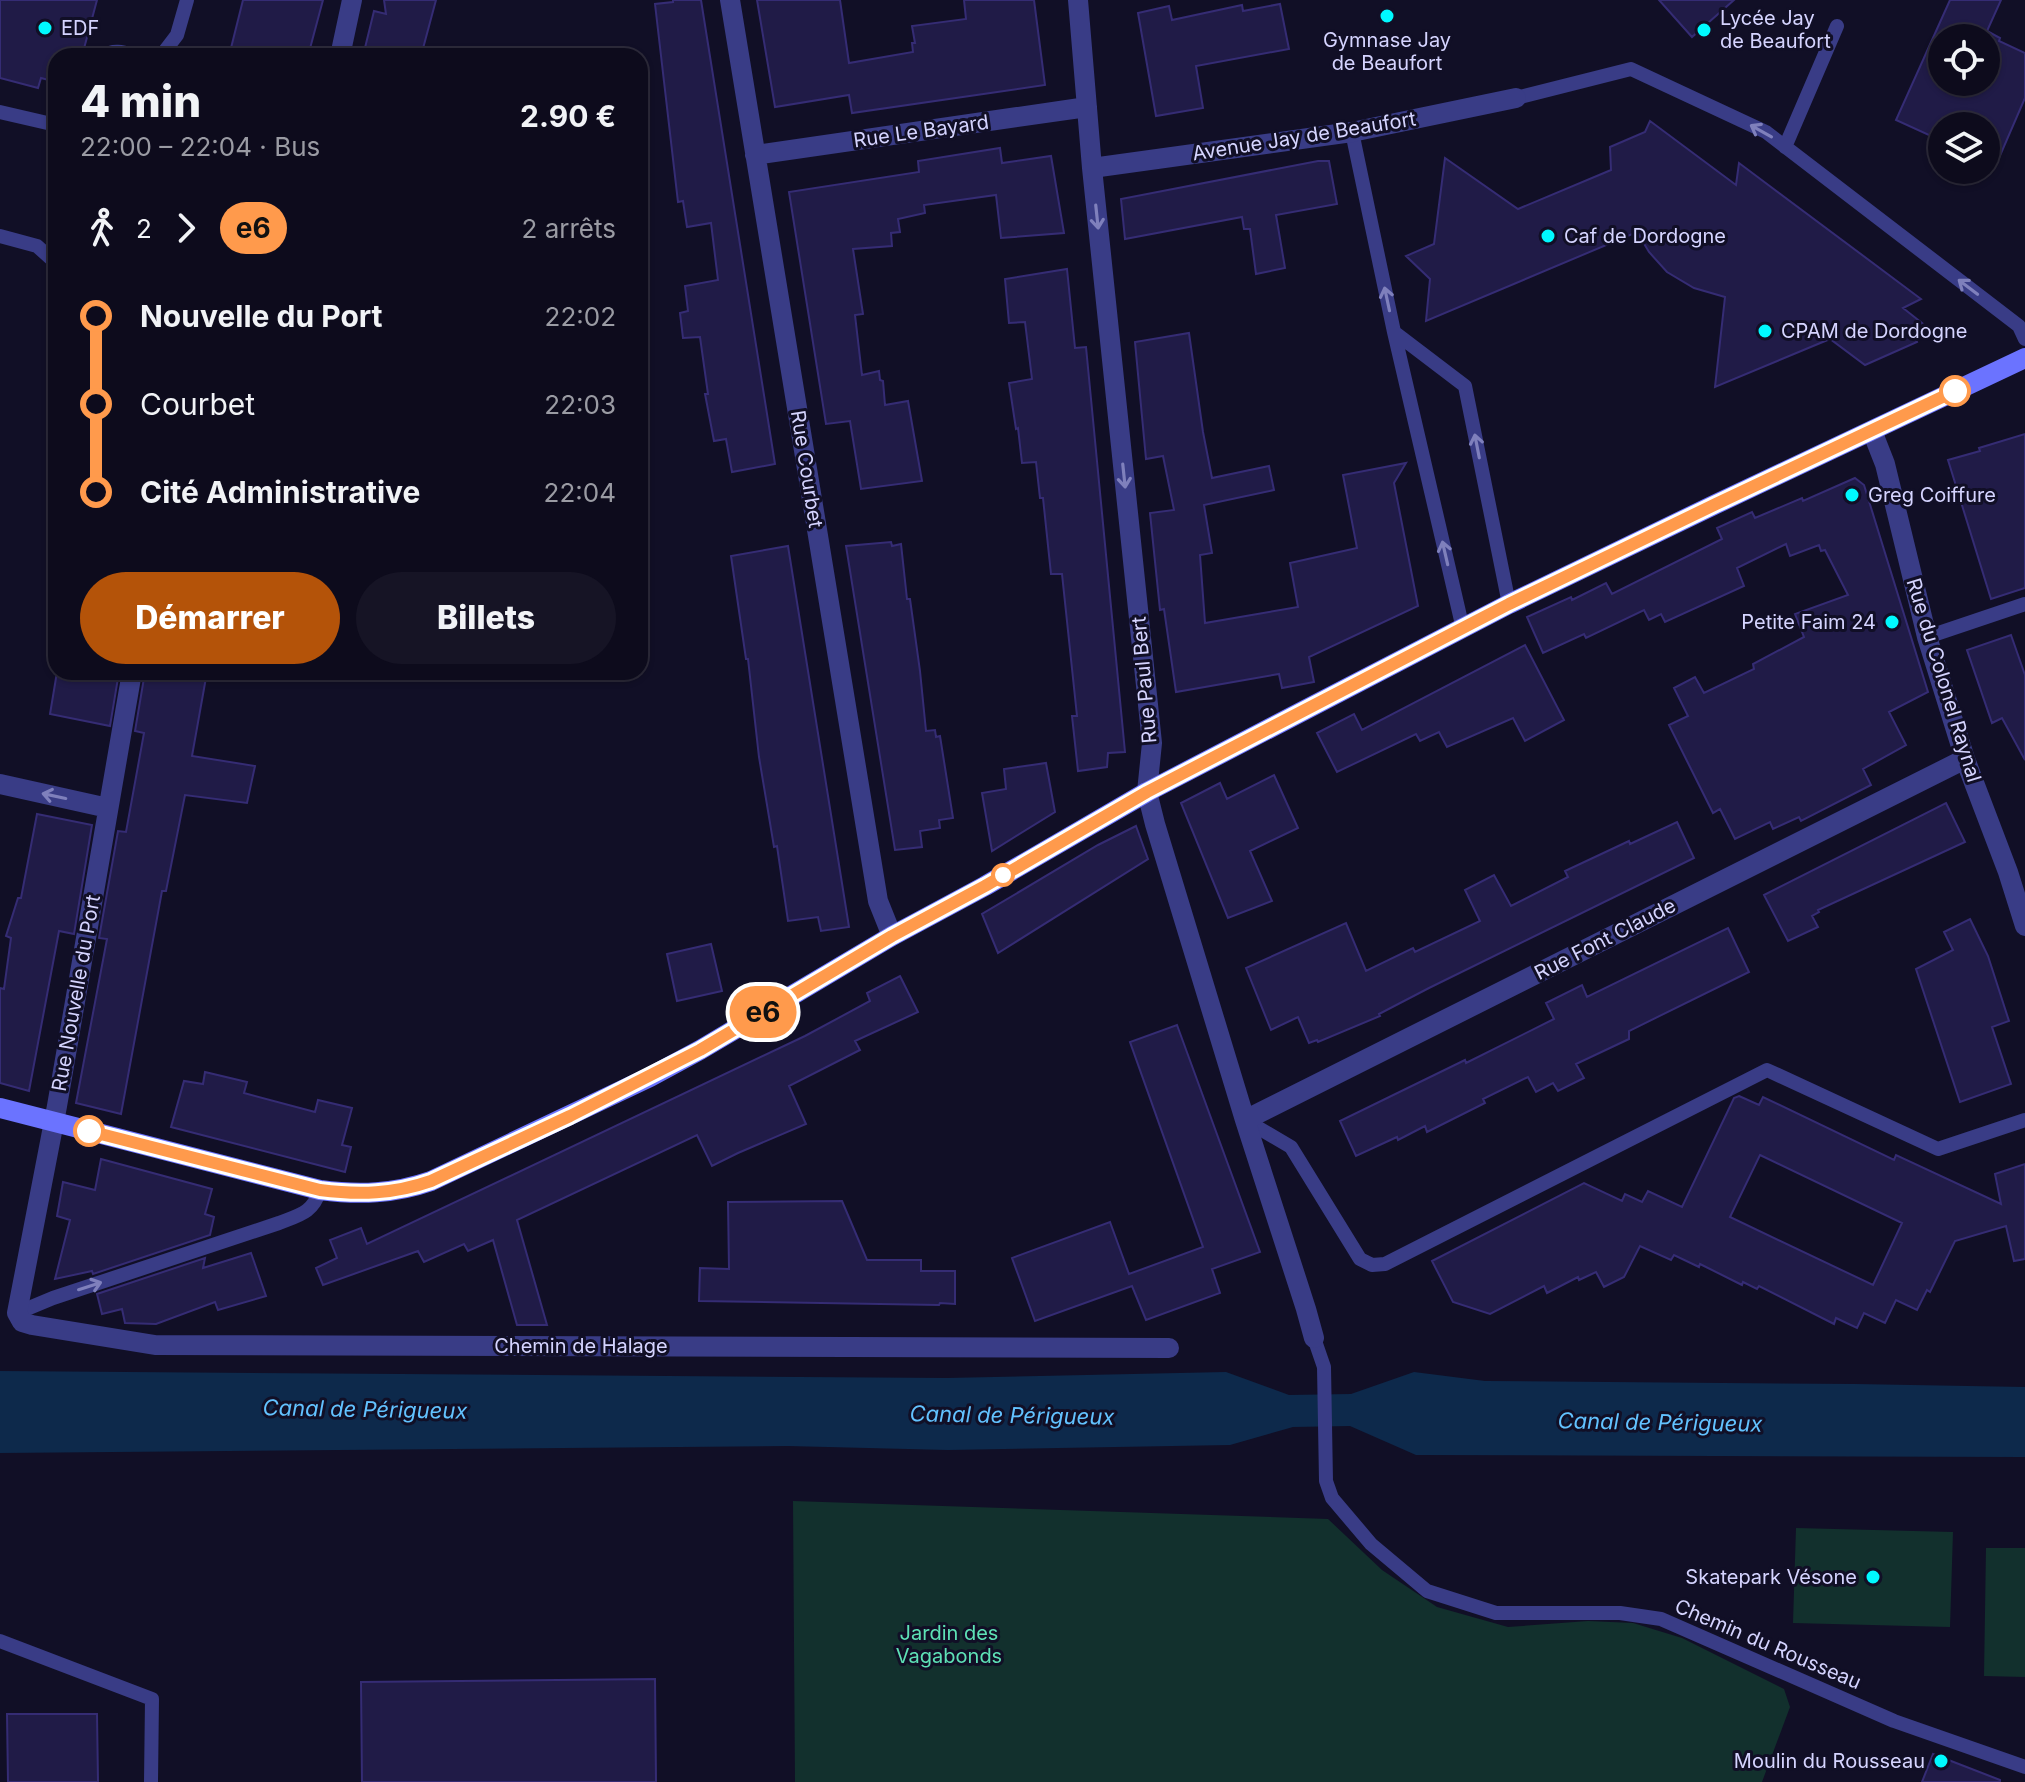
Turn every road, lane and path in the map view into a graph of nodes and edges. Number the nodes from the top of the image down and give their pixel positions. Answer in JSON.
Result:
{"nodes":[{"id":1,"x":187,"y":0,"type":"edge"},
{"id":2,"x":352,"y":0,"type":"edge"},
{"id":3,"x":730,"y":0,"type":"edge"},
{"id":4,"x":1078,"y":0,"type":"edge"},
{"id":5,"x":1837,"y":26,"type":"dead end"},
{"id":6,"x":167,"y":48,"type":"edge"},
{"id":7,"x":342,"y":48,"type":"edge"},
{"id":8,"x":1516,"y":98,"type":"joint"},
{"id":9,"x":1087,"y":107,"type":"junction"},
{"id":10,"x":0,"y":112,"type":"edge"},
{"id":11,"x":48,"y":123,"type":"edge"},
{"id":12,"x":1352,"y":132,"type":"junction"},
{"id":13,"x":1785,"y":147,"type":"junction"},
{"id":14,"x":755,"y":155,"type":"junction"},
{"id":15,"x":1092,"y":168,"type":"junction"},
{"id":16,"x":0,"y":236,"type":"edge"},
{"id":17,"x":48,"y":256,"type":"edge"},
{"id":18,"x":1394,"y":332,"type":"junction"},
{"id":19,"x":2025,"y":339,"type":"edge"},
{"id":20,"x":2025,"y":358,"type":"edge"},
{"id":21,"x":1872,"y":431,"type":"junction"},
{"id":22,"x":1509,"y":604,"type":"junction"},
{"id":23,"x":2025,"y":604,"type":"edge"},
{"id":24,"x":1463,"y":629,"type":"junction"},
{"id":25,"x":1927,"y":637,"type":"junction"},
{"id":26,"x":131,"y":680,"type":"edge"},
{"id":27,"x":1965,"y":759,"type":"junction"},
{"id":28,"x":0,"y":784,"type":"edge"},
{"id":29,"x":1147,"y":792,"type":"junction"},
{"id":30,"x":108,"y":808,"type":"junction"},
{"id":31,"x":2017,"y":869,"type":"edge"},
{"id":32,"x":2025,"y":926,"type":"edge"},
{"id":33,"x":892,"y":936,"type":"junction"},
{"id":34,"x":0,"y":1108,"type":"edge"},
{"id":35,"x":1245,"y":1120,"type":"junction"},
{"id":36,"x":2025,"y":1120,"type":"edge"},
{"id":37,"x":54,"y":1122,"type":"junction"},
{"id":38,"x":320,"y":1190,"type":"junction"},
{"id":39,"x":8,"y":1316,"type":"edge"},
{"id":40,"x":1314,"y":1338,"type":"joint"},
{"id":41,"x":1169,"y":1348,"type":"dead end"},
{"id":42,"x":0,"y":1641,"type":"edge"},
{"id":43,"x":2025,"y":1767,"type":"edge"},
{"id":44,"x":151,"y":1782,"type":"edge"}],
"edges":[{"from":1,"to":6,"type":"lane"},
{"from":2,"to":7,"type":"street"},
{"from":3,"to":14,"type":"street","name":"Rue Courbet"},
{"from":4,"to":9,"type":"street","name":"Rue Paul Bert"},
{"from":5,"to":13,"type":"lane"},
{"from":8,"to":12,"type":"street","name":"Avenue Jay de Beaufort"},
{"from":13,"to":8,"type":"lane","one_way":true},
{"from":9,"to":14,"type":"street","name":"Rue Le Bayard"},
{"from":9,"to":15,"type":"street","name":"Rue Paul Bert"},
{"from":10,"to":11,"type":"lane"},
{"from":12,"to":15,"type":"street","name":"Avenue Jay de Beaufort"},
{"from":18,"to":12,"type":"lane","one_way":true},
{"from":19,"to":13,"type":"lane","one_way":true},
{"from":14,"to":33,"type":"street","name":"Rue Courbet"},
{"from":15,"to":29,"type":"street","name":"Rue Paul Bert","one_way":true},
{"from":16,"to":17,"type":"lane"},
{"from":22,"to":18,"type":"lane","one_way":true},
{"from":24,"to":18,"type":"lane","one_way":true},
{"from":20,"to":21,"type":"main road"},
{"from":21,"to":22,"type":"main road"},
{"from":21,"to":25,"type":"street","name":"Rue du Colonel Raynal"},
{"from":22,"to":24,"type":"main road"},
{"from":23,"to":25,"type":"lane"},
{"from":24,"to":29,"type":"main road"},
{"from":25,"to":27,"type":"street","name":"Rue du Colonel Raynal"},
{"from":26,"to":30,"type":"street","name":"Rue Nouvelle du Port"},
{"from":27,"to":31,"type":"street","name":"Rue du Colonel Raynal"},
{"from":27,"to":35,"type":"street","name":"Rue Font Claude"},
{"from":30,"to":28,"type":"street","one_way":true},
{"from":29,"to":33,"type":"main road"},
{"from":29,"to":35,"type":"street","name":"Rue Paul Bert"},
{"from":30,"to":37,"type":"street","name":"Rue Nouvelle du Port"},
{"from":31,"to":32,"type":"street","name":"Rue du Colonel Raynal"},
{"from":33,"to":38,"type":"main road"},
{"from":34,"to":37,"type":"main road"},
{"from":35,"to":36,"type":"lane"},
{"from":35,"to":40,"type":"street","name":"Rue Paul Bert"},
{"from":37,"to":38,"type":"main road"},
{"from":37,"to":39,"type":"street","name":"Rue Nouvelle du Port"},
{"from":39,"to":38,"type":"lane","one_way":true},
{"from":39,"to":41,"type":"street","name":"Chemin de Halage"},
{"from":40,"to":43,"type":"lane","name":"Chemin du Rousseau"},
{"from":42,"to":44,"type":"lane"}]}
